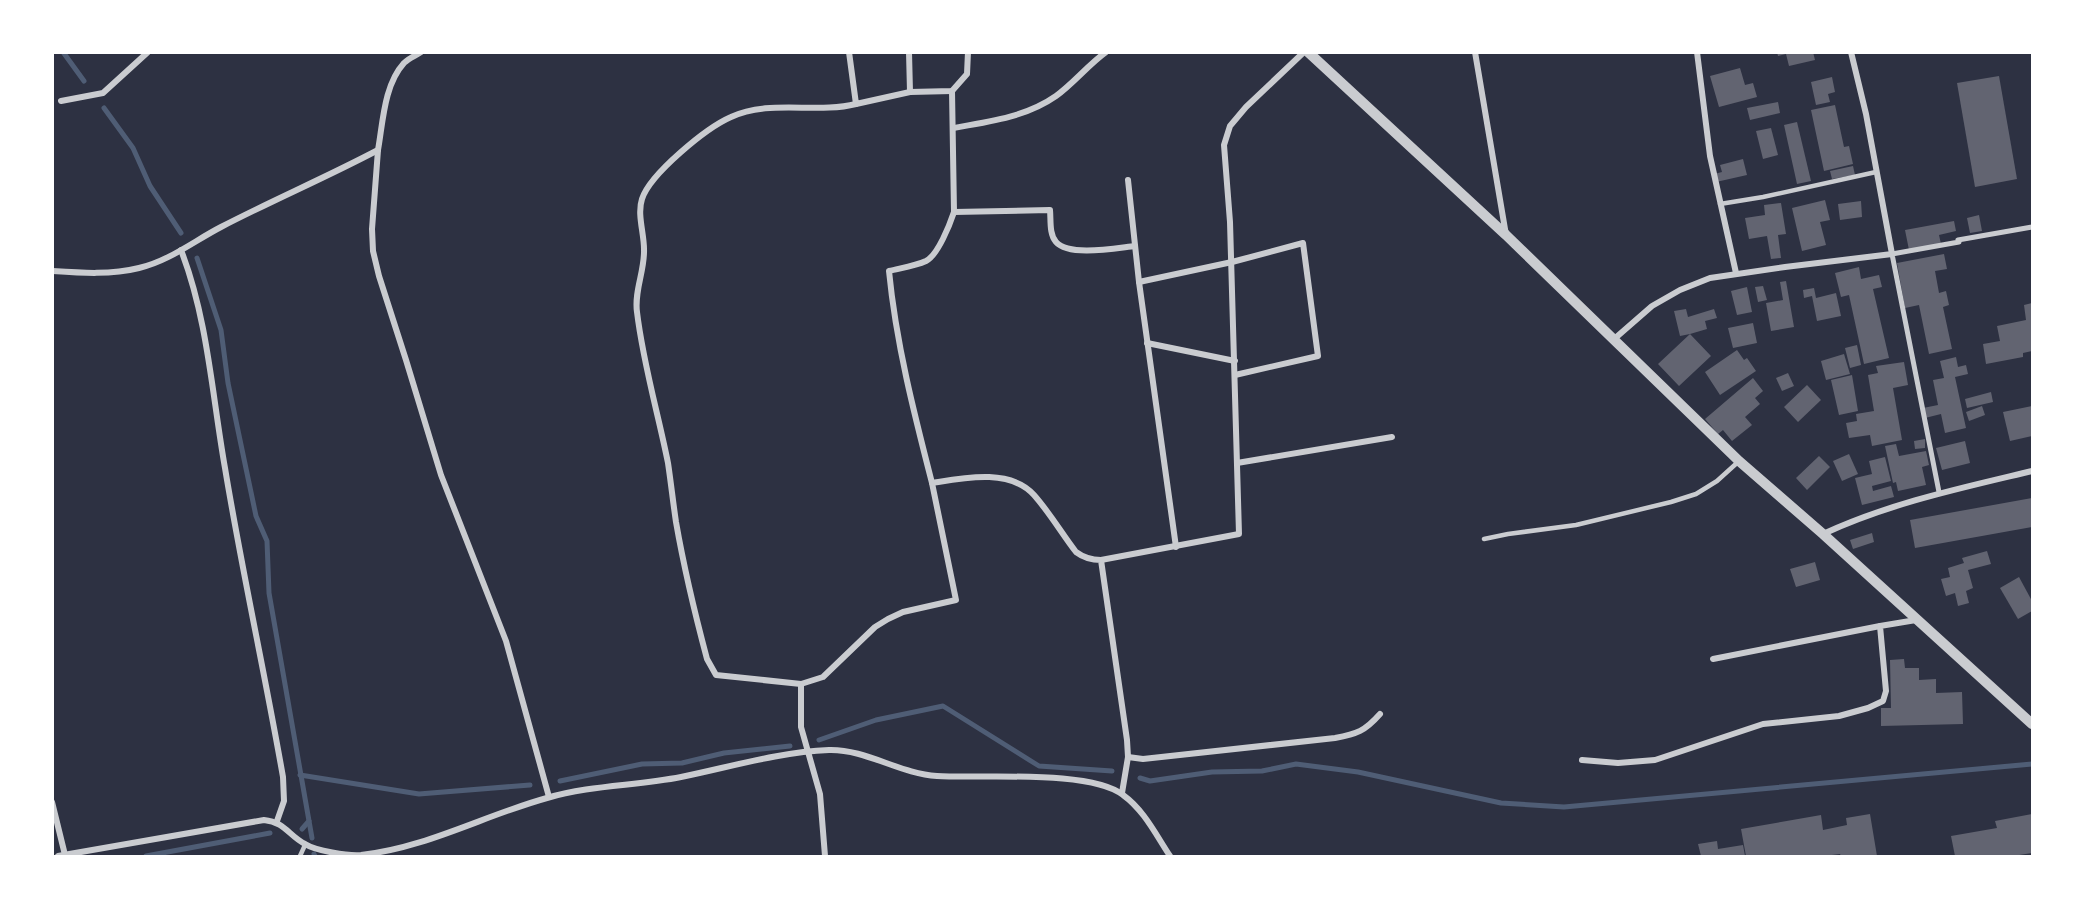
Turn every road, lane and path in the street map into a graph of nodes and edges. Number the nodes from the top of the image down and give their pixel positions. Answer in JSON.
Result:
{"nodes":[{"id":1,"x":148,"y":52,"type":"edge"},
{"id":2,"x":421,"y":52,"type":"edge"},
{"id":3,"x":849,"y":52,"type":"edge"},
{"id":4,"x":909,"y":52,"type":"edge"},
{"id":5,"x":968,"y":52,"type":"edge"},
{"id":6,"x":1106,"y":52,"type":"edge"},
{"id":7,"x":1306,"y":52,"type":"edge"},
{"id":8,"x":1475,"y":52,"type":"edge"},
{"id":9,"x":1697,"y":52,"type":"edge"},
{"id":10,"x":1851,"y":52,"type":"edge"},
{"id":11,"x":952,"y":91,"type":"junction"},
{"id":12,"x":910,"y":92,"type":"junction"},
{"id":13,"x":61,"y":101,"type":"dead end"},
{"id":14,"x":856,"y":104,"type":"junction"},
{"id":15,"x":953,"y":128,"type":"junction"},
{"id":16,"x":378,"y":150,"type":"junction"},
{"id":17,"x":1876,"y":172,"type":"junction"},
{"id":18,"x":1128,"y":180,"type":"dead end"},
{"id":19,"x":1720,"y":204,"type":"junction"},
{"id":20,"x":954,"y":212,"type":"junction"},
{"id":21,"x":2032,"y":227,"type":"edge"},
{"id":22,"x":1506,"y":235,"type":"junction"},
{"id":23,"x":1135,"y":246,"type":"junction"},
{"id":24,"x":181,"y":250,"type":"junction"},
{"id":25,"x":1892,"y":254,"type":"junction"},
{"id":26,"x":1232,"y":262,"type":"junction"},
{"id":27,"x":52,"y":271,"type":"edge"},
{"id":28,"x":1736,"y":273,"type":"junction"},
{"id":29,"x":1139,"y":282,"type":"junction"},
{"id":30,"x":1613,"y":340,"type":"junction"},
{"id":31,"x":1147,"y":342,"type":"junction"},
{"id":32,"x":1235,"y":361,"type":"junction"},
{"id":33,"x":1235,"y":375,"type":"junction"},
{"id":34,"x":1392,"y":437,"type":"dead end"},
{"id":35,"x":1739,"y":462,"type":"junction"},
{"id":36,"x":1237,"y":463,"type":"junction"},
{"id":37,"x":2032,"y":471,"type":"edge"},
{"id":38,"x":932,"y":483,"type":"junction"},
{"id":39,"x":1939,"y":492,"type":"junction"},
{"id":40,"x":1822,"y":534,"type":"junction"},
{"id":41,"x":1484,"y":539,"type":"dead end"},
{"id":42,"x":1176,"y":547,"type":"junction"},
{"id":43,"x":1101,"y":560,"type":"junction"},
{"id":44,"x":1916,"y":620,"type":"junction"},
{"id":45,"x":1880,"y":627,"type":"junction"},
{"id":46,"x":1713,"y":659,"type":"dead end"},
{"id":47,"x":801,"y":684,"type":"junction"},
{"id":48,"x":1380,"y":714,"type":"dead end"},
{"id":49,"x":2032,"y":724,"type":"edge"},
{"id":50,"x":808,"y":753,"type":"junction"},
{"id":51,"x":1128,"y":757,"type":"junction"},
{"id":52,"x":1582,"y":760,"type":"dead end"},
{"id":53,"x":1122,"y":793,"type":"junction"},
{"id":54,"x":549,"y":797,"type":"junction"},
{"id":55,"x":52,"y":802,"type":"edge"},
{"id":56,"x":277,"y":821,"type":"junction"},
{"id":57,"x":305,"y":845,"type":"junction"},
{"id":58,"x":61,"y":856,"type":"edge"},
{"id":59,"x":300,"y":856,"type":"edge"},
{"id":60,"x":825,"y":856,"type":"edge"},
{"id":61,"x":1170,"y":856,"type":"edge"}],
"edges":[{"from":1,"to":13,"type":"street"},
{"from":2,"to":16,"type":"street"},
{"from":3,"to":14,"type":"street"},
{"from":4,"to":12,"type":"street"},
{"from":5,"to":11,"type":"street"},
{"from":6,"to":15,"type":"street"},
{"from":7,"to":22,"type":"street"},
{"from":7,"to":26,"type":"street"},
{"from":8,"to":22,"type":"street"},
{"from":9,"to":19,"type":"street"},
{"from":10,"to":17,"type":"street"},
{"from":11,"to":12,"type":"street"},
{"from":11,"to":15,"type":"street"},
{"from":12,"to":14,"type":"street"},
{"from":14,"to":47,"type":"street"},
{"from":15,"to":20,"type":"street"},
{"from":16,"to":24,"type":"street"},
{"from":16,"to":54,"type":"street"},
{"from":17,"to":19,"type":"lane"},
{"from":17,"to":25,"type":"street"},
{"from":18,"to":23,"type":"street"},
{"from":19,"to":28,"type":"street"},
{"from":20,"to":23,"type":"street"},
{"from":20,"to":38,"type":"street"},
{"from":21,"to":25,"type":"street"},
{"from":22,"to":30,"type":"street"},
{"from":23,"to":29,"type":"street"},
{"from":24,"to":27,"type":"street"},
{"from":24,"to":56,"type":"street"},
{"from":25,"to":28,"type":"street"},
{"from":25,"to":39,"type":"street"},
{"from":26,"to":29,"type":"street"},
{"from":26,"to":32,"type":"street"},
{"from":26,"to":33,"type":"street"},
{"from":28,"to":30,"type":"street"},
{"from":29,"to":31,"type":"street"},
{"from":30,"to":35,"type":"street"},
{"from":31,"to":32,"type":"street"},
{"from":31,"to":42,"type":"street"},
{"from":32,"to":33,"type":"street"},
{"from":33,"to":36,"type":"street"},
{"from":34,"to":36,"type":"street"},
{"from":35,"to":40,"type":"street"},
{"from":35,"to":41,"type":"lane"},
{"from":36,"to":42,"type":"street"},
{"from":37,"to":39,"type":"street"},
{"from":38,"to":43,"type":"street"},
{"from":38,"to":47,"type":"street"},
{"from":39,"to":40,"type":"street"},
{"from":40,"to":44,"type":"street"},
{"from":42,"to":43,"type":"street"},
{"from":43,"to":51,"type":"street"},
{"from":44,"to":45,"type":"street"},
{"from":44,"to":49,"type":"street"},
{"from":45,"to":46,"type":"street"},
{"from":45,"to":52,"type":"street"},
{"from":47,"to":50,"type":"street"},
{"from":48,"to":51,"type":"street"},
{"from":50,"to":53,"type":"street"},
{"from":50,"to":54,"type":"street"},
{"from":50,"to":60,"type":"street"},
{"from":51,"to":53,"type":"street"},
{"from":53,"to":61,"type":"street"},
{"from":54,"to":57,"type":"street"},
{"from":55,"to":58,"type":"street"},
{"from":56,"to":57,"type":"street"},
{"from":56,"to":58,"type":"street"},
{"from":57,"to":59,"type":"lane"}]}
